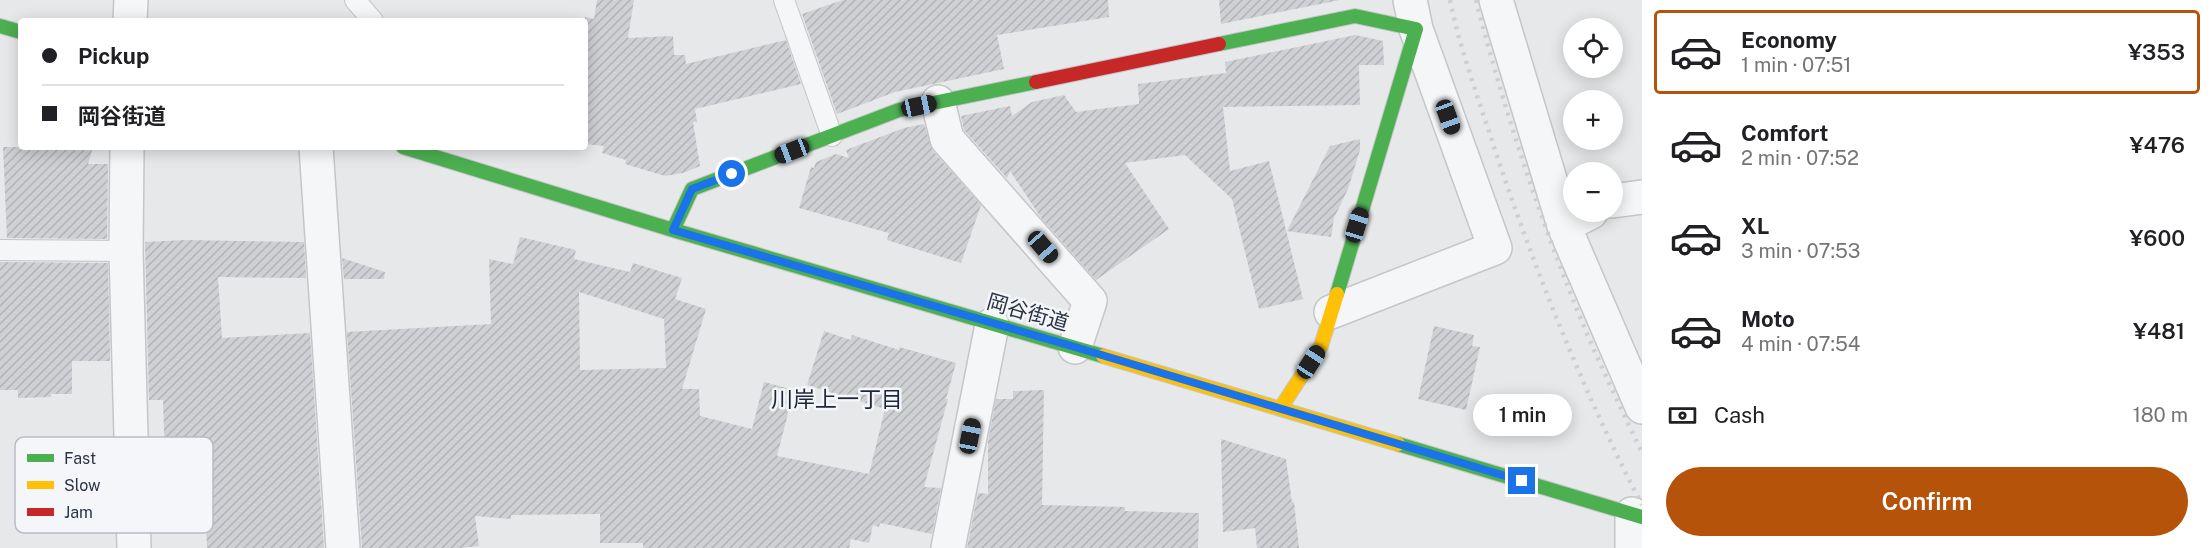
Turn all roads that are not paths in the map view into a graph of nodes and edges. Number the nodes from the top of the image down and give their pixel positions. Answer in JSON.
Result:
{"nodes":[{"id":1,"x":131,"y":0,"type":"edge"},
{"id":2,"x":355,"y":0,"type":"edge"},
{"id":3,"x":784,"y":0,"type":"edge"},
{"id":4,"x":1496,"y":0,"type":"edge"},
{"id":5,"x":1413,"y":15,"type":"edge"},
{"id":6,"x":130,"y":18,"type":"edge"},
{"id":7,"x":370,"y":18,"type":"edge"},
{"id":8,"x":0,"y":26,"type":"edge"},
{"id":9,"x":18,"y":31,"type":"edge"},
{"id":10,"x":938,"y":102,"type":"junction"},
{"id":11,"x":832,"y":136,"type":"junction"},
{"id":12,"x":127,"y":150,"type":"edge"},
{"id":13,"x":316,"y":150,"type":"edge"},
{"id":14,"x":424,"y":150,"type":"edge"},
{"id":15,"x":466,"y":156,"type":"edge"},
{"id":16,"x":1563,"y":181,"type":"edge"},
{"id":17,"x":1642,"y":197,"type":"edge"},
{"id":18,"x":1623,"y":200,"type":"edge"},
{"id":19,"x":1578,"y":222,"type":"edge"},
{"id":20,"x":673,"y":230,"type":"junction"},
{"id":21,"x":0,"y":250,"type":"edge"},
{"id":22,"x":126,"y":250,"type":"junction"},
{"id":23,"x":1331,"y":312,"type":"junction"},
{"id":24,"x":992,"y":324,"type":"junction"},
{"id":25,"x":1075,"y":347,"type":"junction"},
{"id":26,"x":1642,"y":407,"type":"edge"},
{"id":27,"x":1280,"y":409,"type":"junction"},
{"id":28,"x":131,"y":437,"type":"edge"},
{"id":29,"x":1637,"y":515,"type":"edge"},
{"id":30,"x":134,"y":533,"type":"edge"},
{"id":31,"x":134,"y":548,"type":"edge"},
{"id":32,"x":343,"y":548,"type":"edge"},
{"id":33,"x":948,"y":548,"type":"edge"},
{"id":34,"x":1632,"y":548,"type":"edge"}],
"edges":[{"from":1,"to":6,"type":"street"},
{"from":2,"to":7,"type":"lane"},
{"from":3,"to":11,"type":"lane"},
{"from":4,"to":16,"type":"street"},
{"from":5,"to":10,"type":"main road"},
{"from":5,"to":23,"type":"main road"},
{"from":5,"to":23,"type":"street"},
{"from":8,"to":9,"type":"main road"},
{"from":10,"to":11,"type":"main road"},
{"from":10,"to":25,"type":"street"},
{"from":11,"to":20,"type":"main road"},
{"from":12,"to":22,"type":"street"},
{"from":13,"to":32,"type":"street"},
{"from":14,"to":15,"type":"main road","name":"岡谷街道"},
{"from":15,"to":20,"type":"main road","name":"岡谷街道"},
{"from":17,"to":18,"type":"street"},
{"from":19,"to":26,"type":"street"},
{"from":20,"to":24,"type":"main road","name":"岡谷街道"},
{"from":21,"to":22,"type":"lane"},
{"from":22,"to":28,"type":"street"},
{"from":23,"to":27,"type":"main road"},
{"from":24,"to":25,"type":"main road","name":"岡谷街道"},
{"from":24,"to":33,"type":"street"},
{"from":25,"to":27,"type":"main road","name":"岡谷街道"},
{"from":27,"to":29,"type":"main road","name":"岡谷街道"},
{"from":29,"to":34,"type":"street"},
{"from":30,"to":31,"type":"street"}]}
